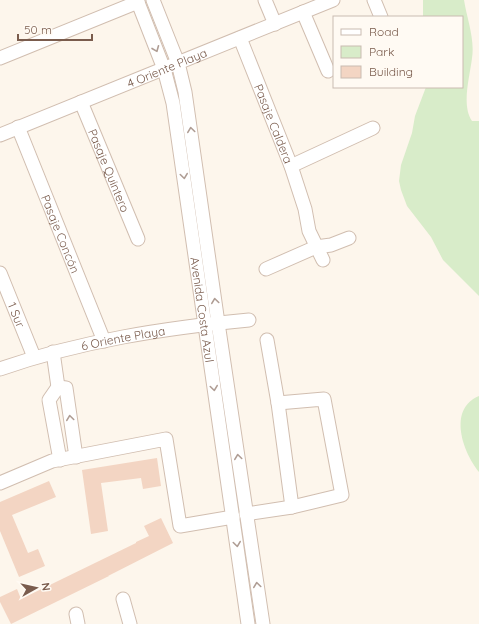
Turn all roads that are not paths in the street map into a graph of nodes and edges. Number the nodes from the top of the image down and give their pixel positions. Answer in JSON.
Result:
{"nodes":[{"id":1,"x":153,"y":0,"type":"edge"},
{"id":2,"x":265,"y":0,"type":"edge"},
{"id":3,"x":333,"y":0,"type":"edge"},
{"id":4,"x":374,"y":0,"type":"edge"},
{"id":5,"x":137,"y":1,"type":"edge"},
{"id":6,"x":302,"y":12,"type":"junction"},
{"id":7,"x":381,"y":16,"type":"edge"},
{"id":8,"x":274,"y":24,"type":"junction"},
{"id":9,"x":240,"y":38,"type":"junction"},
{"id":10,"x":0,"y":58,"type":"edge"},
{"id":11,"x":178,"y":63,"type":"junction"},
{"id":12,"x":164,"y":69,"type":"junction"},
{"id":13,"x":328,"y":71,"type":"dead end"},
{"id":14,"x":81,"y":102,"type":"junction"},
{"id":15,"x":18,"y":127,"type":"junction"},
{"id":16,"x":373,"y":128,"type":"dead end"},
{"id":17,"x":0,"y":135,"type":"edge"},
{"id":18,"x":291,"y":166,"type":"junction"},
{"id":19,"x":349,"y":238,"type":"dead end"},
{"id":20,"x":138,"y":239,"type":"dead end"},
{"id":21,"x":316,"y":247,"type":"junction"},
{"id":22,"x":323,"y":260,"type":"dead end"},
{"id":23,"x":266,"y":269,"type":"dead end"},
{"id":24,"x":0,"y":273,"type":"edge"},
{"id":25,"x":249,"y":320,"type":"dead end"},
{"id":26,"x":212,"y":324,"type":"junction"},
{"id":27,"x":267,"y":340,"type":"dead end"},
{"id":28,"x":104,"y":341,"type":"junction"},
{"id":29,"x":53,"y":352,"type":"junction"},
{"id":30,"x":34,"y":357,"type":"junction"},
{"id":31,"x":0,"y":369,"type":"edge"},
{"id":32,"x":58,"y":387,"type":"junction"},
{"id":33,"x":278,"y":403,"type":"junction"},
{"id":34,"x":76,"y":457,"type":"junction"},
{"id":35,"x":60,"y":460,"type":"junction"},
{"id":36,"x":0,"y":483,"type":"edge"},
{"id":37,"x":292,"y":507,"type":"junction"},
{"id":38,"x":246,"y":514,"type":"junction"},
{"id":39,"x":233,"y":517,"type":"junction"},
{"id":40,"x":123,"y":599,"type":"dead end"},
{"id":41,"x":130,"y":624,"type":"edge"},
{"id":42,"x":248,"y":624,"type":"edge"},
{"id":43,"x":262,"y":624,"type":"edge"}],
"edges":[{"from":1,"to":11,"type":"street","name":"Avenida Costa Azul"},
{"from":2,"to":8,"type":"street"},
{"from":3,"to":6,"type":"street","name":"4 Oriente Playa"},
{"from":4,"to":7,"type":"street"},
{"from":5,"to":10,"type":"street"},
{"from":5,"to":12,"type":"street","name":"Avenida Costa Azul","one_way":true},
{"from":6,"to":8,"type":"street","name":"4 Oriente Playa"},
{"from":6,"to":13,"type":"street"},
{"from":8,"to":9,"type":"street","name":"4 Oriente Playa"},
{"from":9,"to":11,"type":"street","name":"4 Oriente Playa"},
{"from":9,"to":18,"type":"street","name":"Pasaje Caldera"},
{"from":11,"to":12,"type":"street","name":"4 Oriente Playa"},
{"from":26,"to":11,"type":"street","name":"Avenida Costa Azul","one_way":true},
{"from":12,"to":14,"type":"street","name":"4 Oriente Playa"},
{"from":12,"to":26,"type":"street","name":"Avenida Costa Azul","one_way":true},
{"from":14,"to":15,"type":"street","name":"4 Oriente Playa"},
{"from":14,"to":20,"type":"street","name":"Pasaje Quintero"},
{"from":15,"to":17,"type":"street","name":"4 Oriente Playa"},
{"from":15,"to":28,"type":"street","name":"Pasaje Concón"},
{"from":16,"to":18,"type":"street"},
{"from":18,"to":21,"type":"street","name":"Pasaje Caldera"},
{"from":19,"to":21,"type":"street"},
{"from":21,"to":22,"type":"street","name":"Pasaje Caldera"},
{"from":21,"to":23,"type":"street"},
{"from":24,"to":30,"type":"street","name":"1 Sur"},
{"from":25,"to":26,"type":"street","name":"6 Oriente Playa"},
{"from":26,"to":28,"type":"street","name":"6 Oriente Playa"},
{"from":38,"to":26,"type":"street","name":"Avenida Costa Azul","one_way":true},
{"from":26,"to":39,"type":"street","name":"Avenida Costa Azul","one_way":true},
{"from":27,"to":33,"type":"street"},
{"from":28,"to":29,"type":"street","name":"6 Oriente Playa"},
{"from":29,"to":30,"type":"street","name":"6 Oriente Playa"},
{"from":29,"to":32,"type":"street"},
{"from":30,"to":31,"type":"street","name":"6 Oriente Playa"},
{"from":34,"to":32,"type":"street","one_way":true},
{"from":32,"to":35,"type":"street"},
{"from":33,"to":37,"type":"street"},
{"from":33,"to":37,"type":"street"},
{"from":34,"to":35,"type":"street"},
{"from":34,"to":39,"type":"street"},
{"from":35,"to":36,"type":"street"},
{"from":37,"to":38,"type":"street"},
{"from":43,"to":38,"type":"street","name":"Avenida Costa Azul","one_way":true},
{"from":39,"to":42,"type":"street","name":"Avenida Costa Azul","one_way":true},
{"from":40,"to":41,"type":"street"}]}
